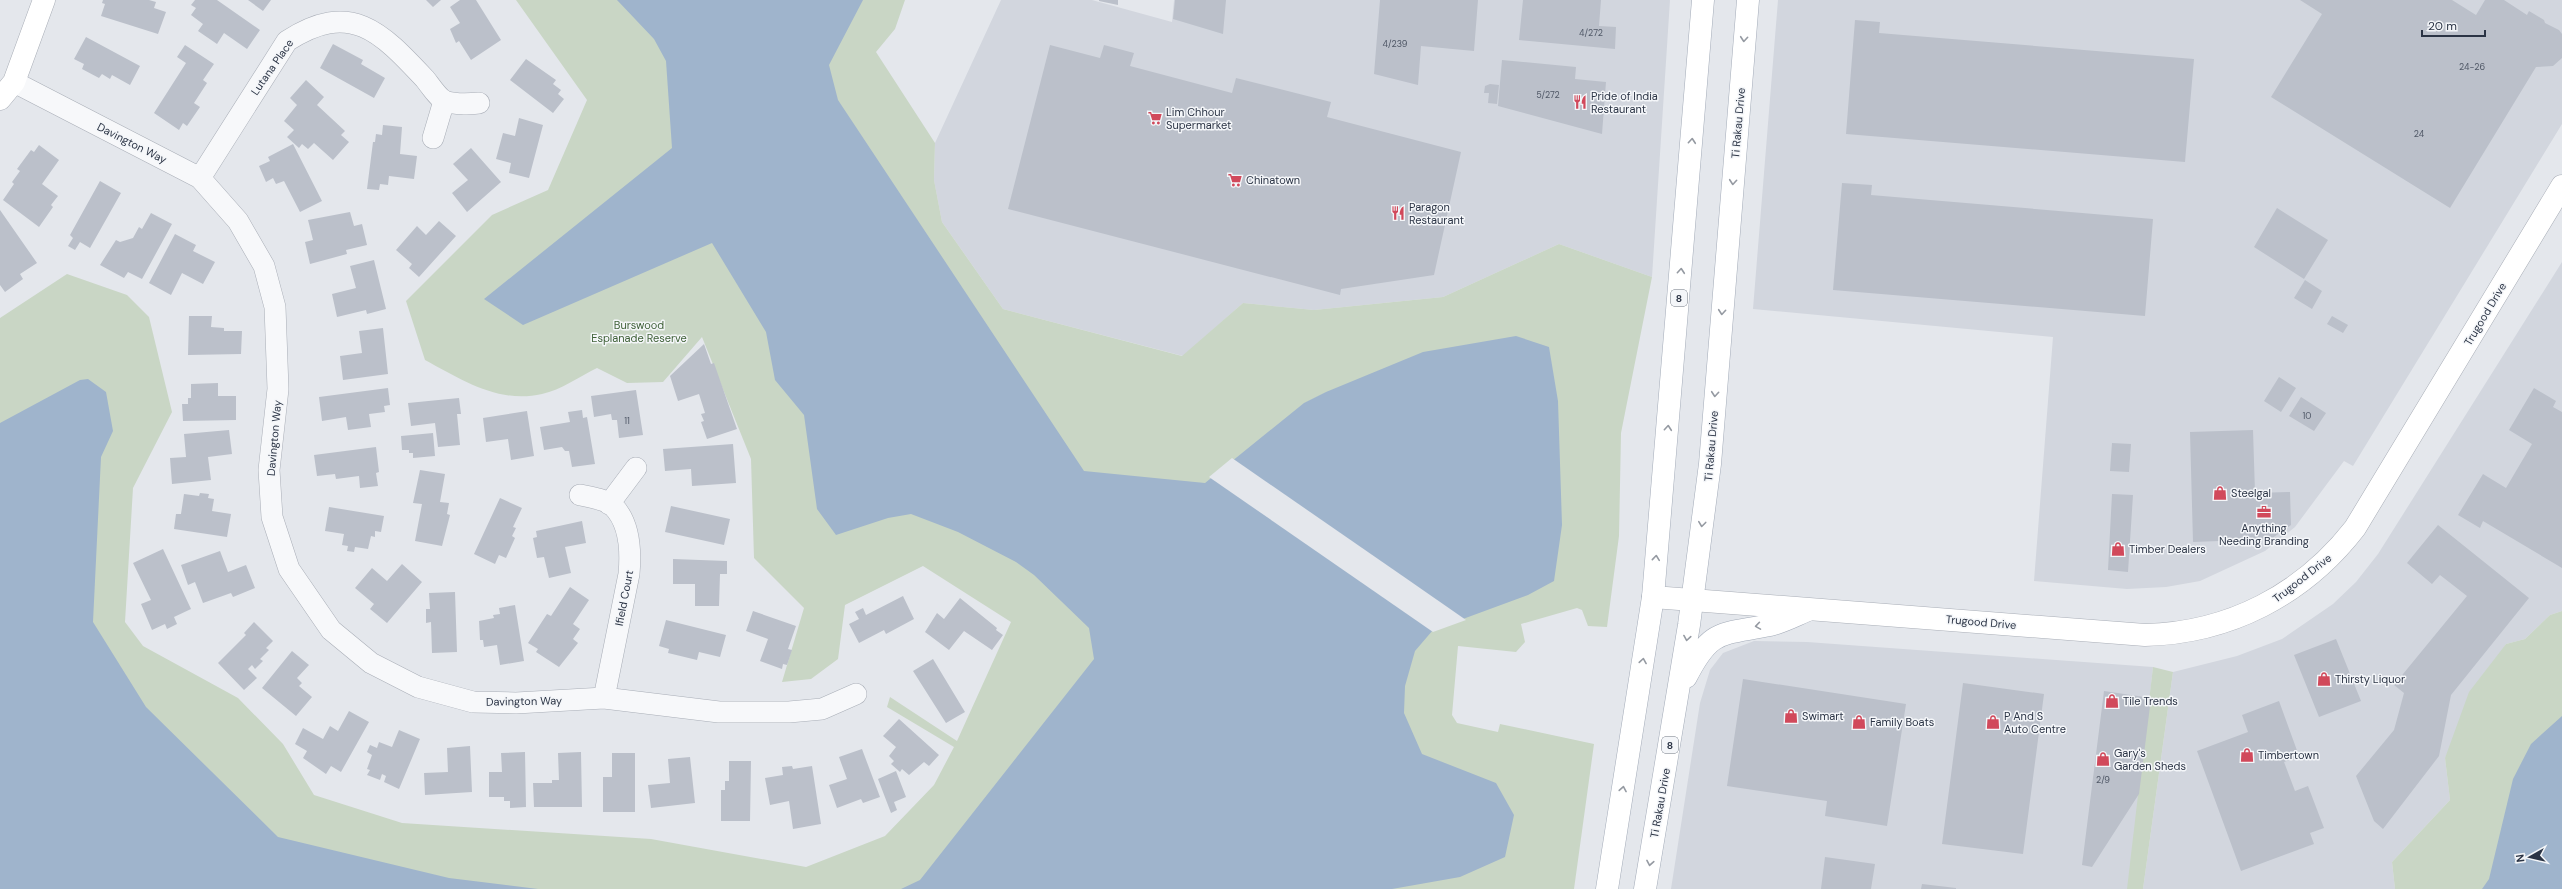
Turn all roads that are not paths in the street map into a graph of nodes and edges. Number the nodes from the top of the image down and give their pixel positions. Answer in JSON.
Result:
{"nodes":[{"id":1,"x":44,"y":0,"type":"edge"},
{"id":2,"x":1703,"y":0,"type":"edge"},
{"id":3,"x":1748,"y":0,"type":"edge"},
{"id":4,"x":14,"y":82,"type":"junction"},
{"id":5,"x":0,"y":99,"type":"edge"},
{"id":6,"x":444,"y":101,"type":"junction"},
{"id":7,"x":478,"y":103,"type":"dead end"},
{"id":8,"x":433,"y":138,"type":"dead end"},
{"id":9,"x":200,"y":178,"type":"junction"},
{"id":10,"x":2562,"y":186,"type":"edge"},
{"id":11,"x":636,"y":468,"type":"dead end"},
{"id":12,"x":580,"y":495,"type":"dead end"},
{"id":13,"x":609,"y":504,"type":"junction"},
{"id":14,"x":1653,"y":597,"type":"junction"},
{"id":15,"x":1693,"y":600,"type":"junction"},
{"id":16,"x":1808,"y":610,"type":"junction"},
{"id":17,"x":1679,"y":693,"type":"junction"},
{"id":18,"x":856,"y":694,"type":"dead end"},
{"id":19,"x":604,"y":698,"type":"junction"},
{"id":20,"x":1607,"y":889,"type":"edge"},
{"id":21,"x":1645,"y":889,"type":"edge"}],
"edges":[{"from":1,"to":4,"type":"main road"},
{"from":14,"to":2,"type":"main road","number":"8","one_way":true},
{"from":3,"to":15,"type":"main road","name":"Ti Rakau Drive","number":"8","one_way":true},
{"from":4,"to":5,"type":"main road"},
{"from":4,"to":9,"type":"street","name":"Davington Way"},
{"from":6,"to":7,"type":"street"},
{"from":6,"to":8,"type":"street"},
{"from":6,"to":9,"type":"street","name":"Lutana Place"},
{"from":9,"to":19,"type":"street","name":"Davington Way"},
{"from":10,"to":16,"type":"main road","name":"Trugood Drive"},
{"from":11,"to":13,"type":"street"},
{"from":12,"to":13,"type":"street"},
{"from":13,"to":19,"type":"street","name":"Ifield Court"},
{"from":14,"to":15,"type":"main road","name":"Trugood Drive"},
{"from":20,"to":14,"type":"main road","number":"8","one_way":true},
{"from":15,"to":16,"type":"main road","name":"Trugood Drive"},
{"from":15,"to":17,"type":"main road","name":"Ti Rakau Drive","number":"8","one_way":true},
{"from":16,"to":17,"type":"main road","one_way":true},
{"from":17,"to":21,"type":"main road","name":"Ti Rakau Drive","number":"8","one_way":true},
{"from":18,"to":19,"type":"street","name":"Davington Way"}]}
